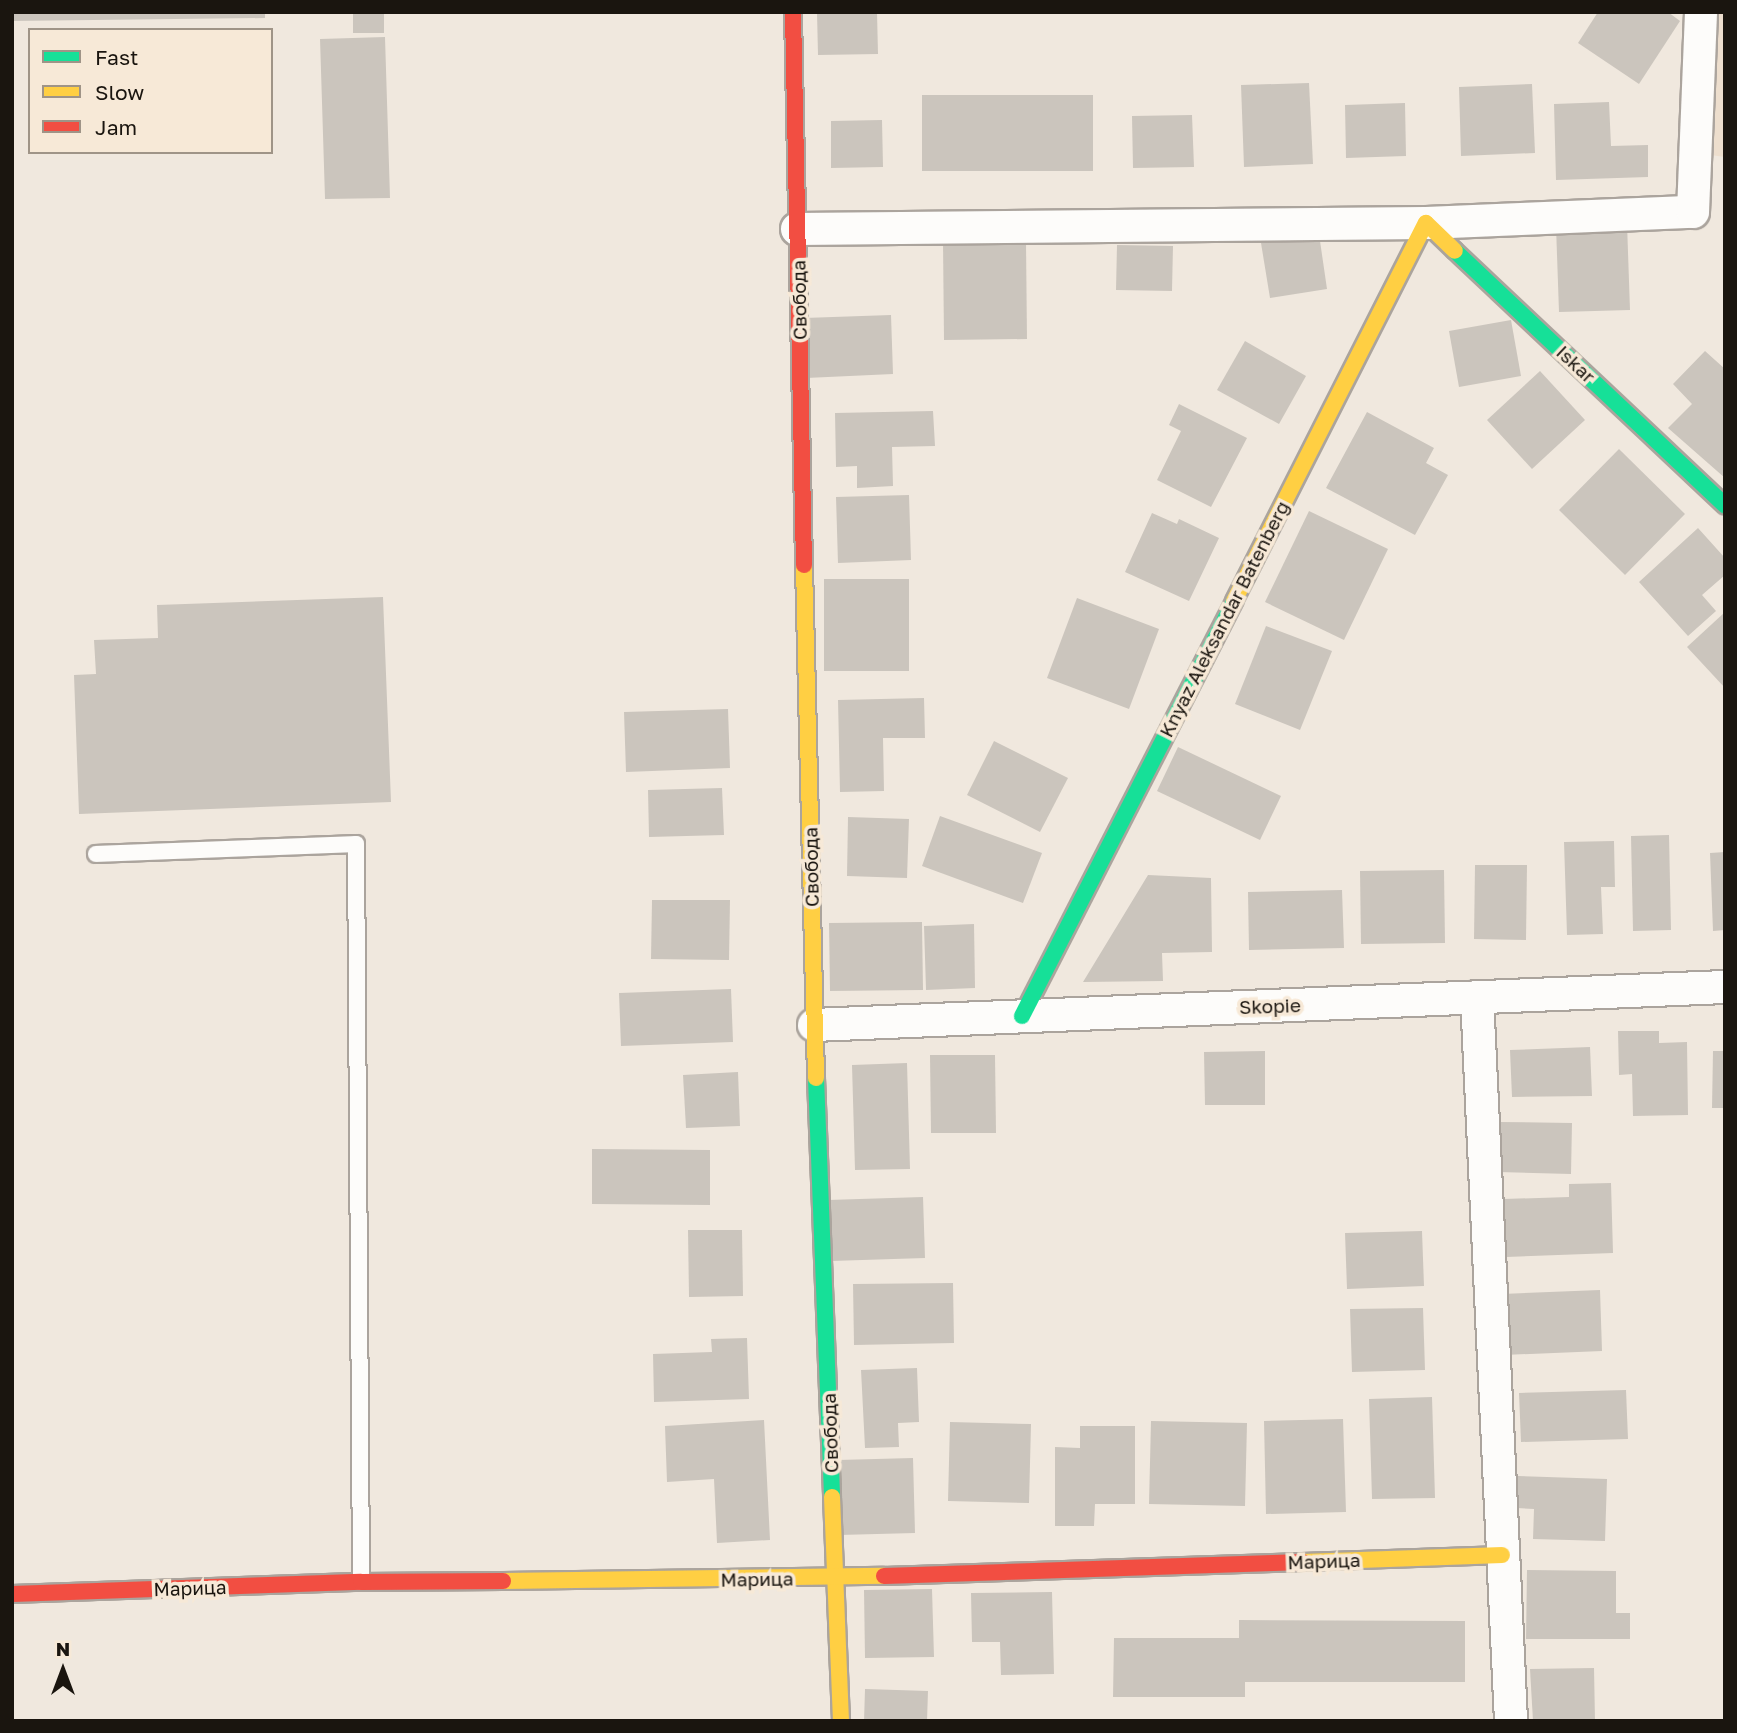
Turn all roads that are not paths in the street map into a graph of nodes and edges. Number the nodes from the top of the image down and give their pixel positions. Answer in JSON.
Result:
{"nodes":[{"id":1,"x":793,"y":12,"type":"edge"},
{"id":2,"x":1701,"y":12,"type":"edge"},
{"id":3,"x":1426,"y":223,"type":"junction"},
{"id":4,"x":797,"y":229,"type":"junction"},
{"id":5,"x":1725,"y":505,"type":"edge"},
{"id":6,"x":96,"y":854,"type":"dead end"},
{"id":7,"x":1725,"y":987,"type":"edge"},
{"id":8,"x":1477,"y":997,"type":"junction"},
{"id":9,"x":1022,"y":1016,"type":"junction"},
{"id":10,"x":814,"y":1025,"type":"junction"},
{"id":11,"x":1502,"y":1555,"type":"junction"},
{"id":12,"x":836,"y":1578,"type":"junction"},
{"id":13,"x":361,"y":1582,"type":"junction"},
{"id":14,"x":12,"y":1594,"type":"edge"},
{"id":15,"x":841,"y":1721,"type":"edge"},
{"id":16,"x":1511,"y":1721,"type":"edge"}],
"edges":[{"from":1,"to":4,"type":"street","name":"Свобода"},
{"from":2,"to":3,"type":"street"},
{"from":3,"to":4,"type":"street"},
{"from":3,"to":5,"type":"street","name":"Iskar"},
{"from":3,"to":9,"type":"street","name":"Knyaz Aleksandar Batenberg"},
{"from":4,"to":10,"type":"street","name":"Свобода"},
{"from":6,"to":13,"type":"lane"},
{"from":7,"to":8,"type":"street","name":"Skopie"},
{"from":8,"to":9,"type":"street","name":"Skopie"},
{"from":8,"to":11,"type":"street"},
{"from":9,"to":10,"type":"street","name":"Skopie"},
{"from":10,"to":12,"type":"street","name":"Свобода"},
{"from":11,"to":12,"type":"street","name":"Марица"},
{"from":11,"to":16,"type":"street"},
{"from":12,"to":13,"type":"street","name":"Марица"},
{"from":12,"to":15,"type":"street","name":"Свобода"},
{"from":13,"to":14,"type":"street","name":"Марица"}]}
